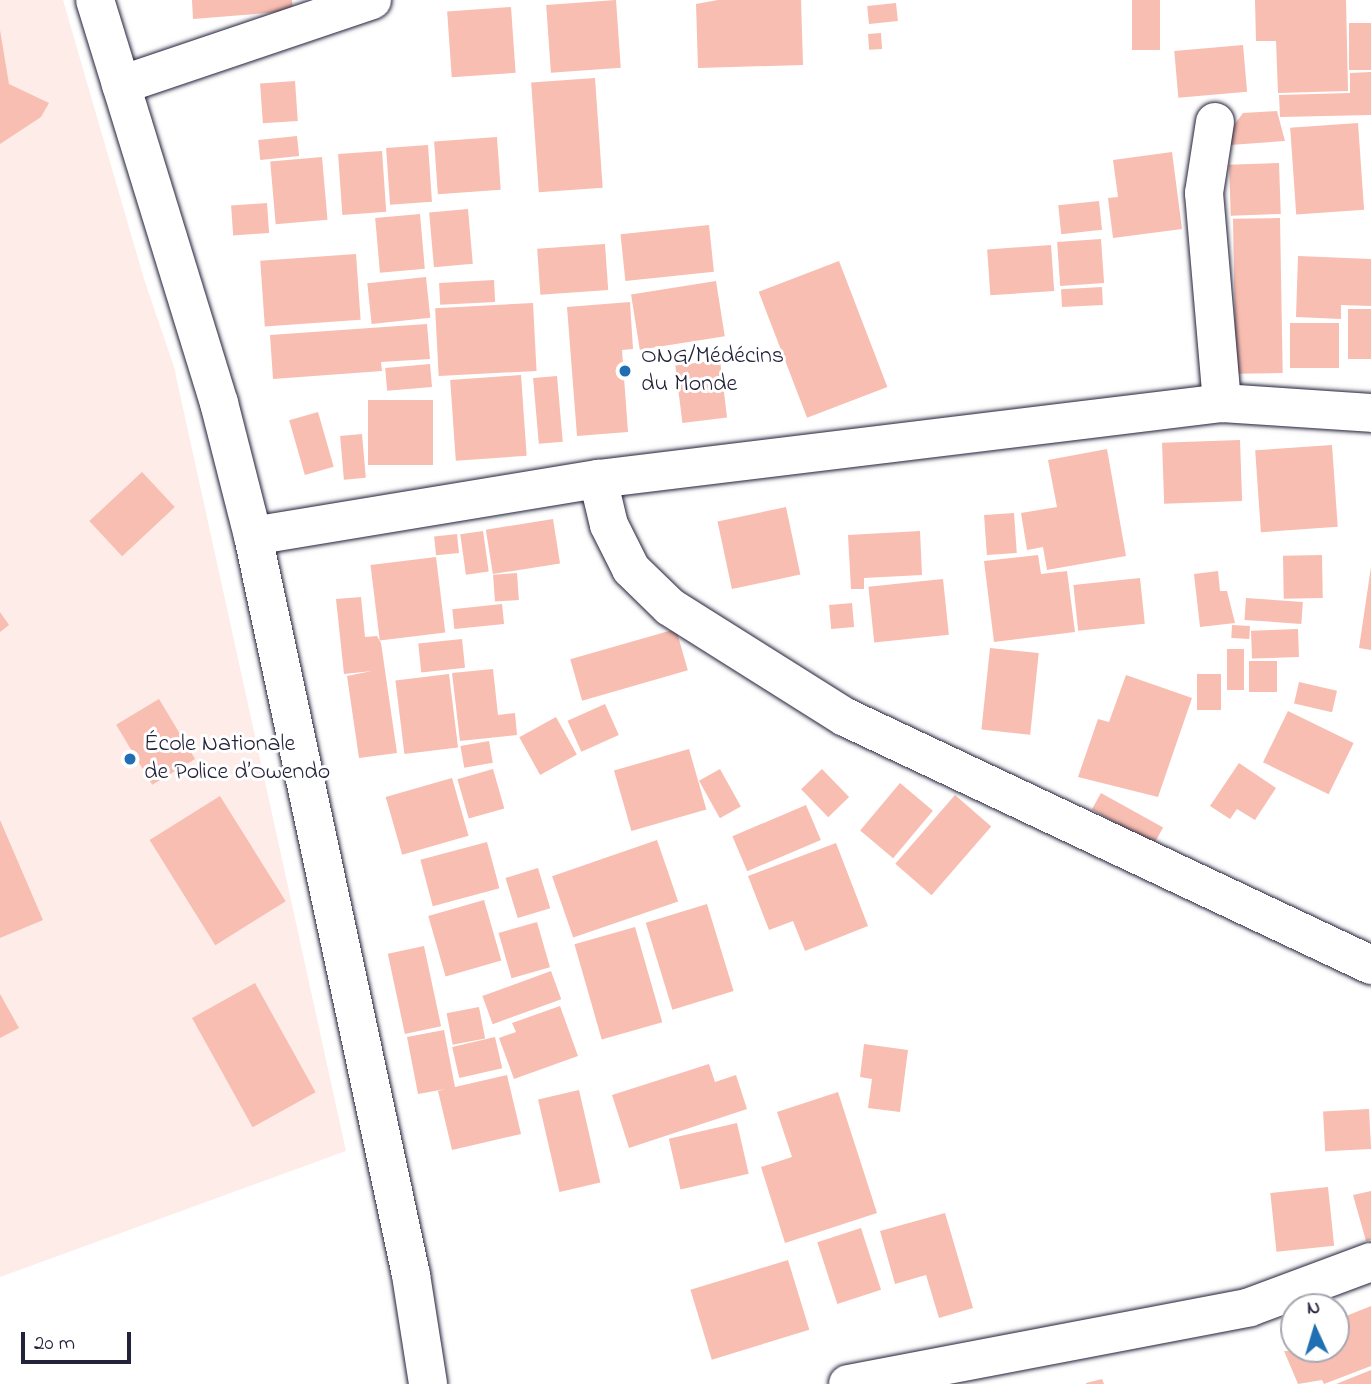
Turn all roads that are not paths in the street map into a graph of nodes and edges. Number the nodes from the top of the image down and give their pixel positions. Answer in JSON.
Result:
{"nodes":[{"id":1,"x":95,"y":0,"type":"edge"},
{"id":2,"x":372,"y":0,"type":"edge"},
{"id":3,"x":121,"y":85,"type":"junction"},
{"id":4,"x":1215,"y":122,"type":"dead end"},
{"id":5,"x":1222,"y":403,"type":"junction"},
{"id":6,"x":1371,"y":413,"type":"edge"},
{"id":7,"x":598,"y":479,"type":"junction"},
{"id":8,"x":253,"y":536,"type":"junction"},
{"id":9,"x":1371,"y":965,"type":"edge"},
{"id":10,"x":1371,"y":1262,"type":"edge"},
{"id":11,"x":428,"y":1384,"type":"edge"},
{"id":12,"x":848,"y":1384,"type":"edge"}],
"edges":[{"from":1,"to":3,"type":"street"},
{"from":2,"to":3,"type":"street"},
{"from":3,"to":8,"type":"street"},
{"from":4,"to":5,"type":"street"},
{"from":5,"to":6,"type":"street"},
{"from":5,"to":7,"type":"street"},
{"from":7,"to":8,"type":"street"},
{"from":7,"to":9,"type":"street"},
{"from":8,"to":11,"type":"street"},
{"from":10,"to":12,"type":"street"}]}
